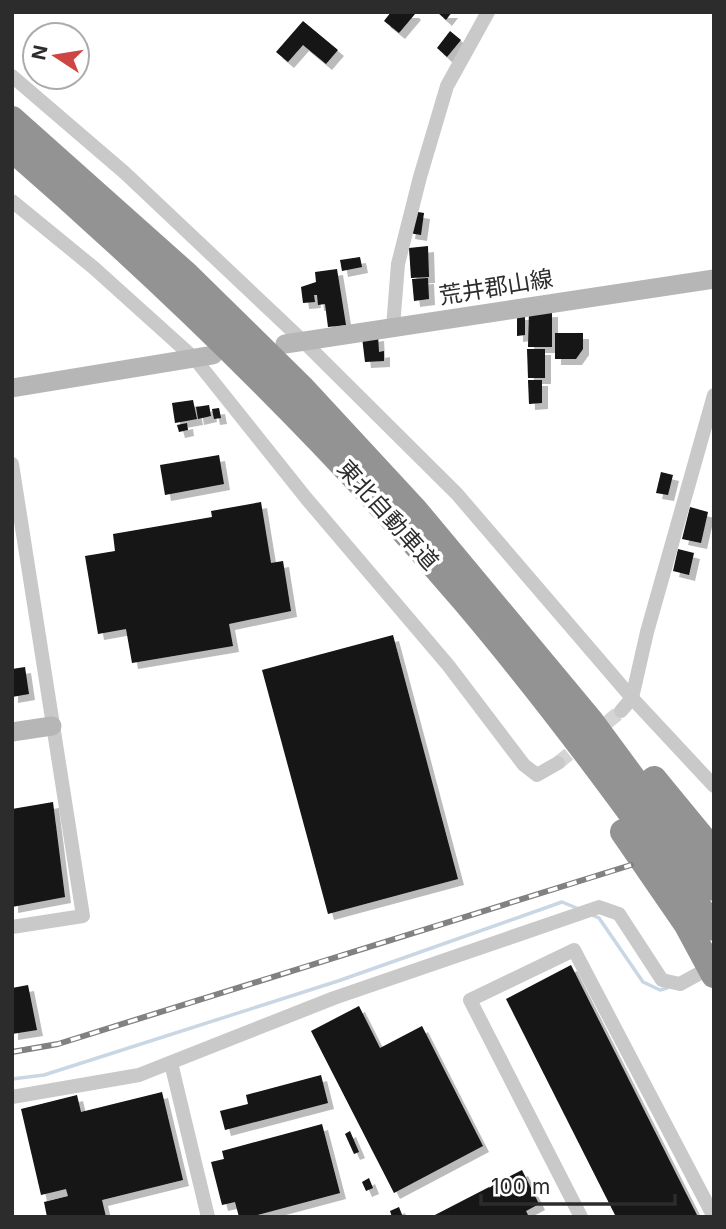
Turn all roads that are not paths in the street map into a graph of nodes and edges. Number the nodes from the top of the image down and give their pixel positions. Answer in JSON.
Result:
{"nodes":[{"id":1,"x":488,"y":12,"type":"edge"},
{"id":2,"x":12,"y":76,"type":"edge"},
{"id":3,"x":12,"y":119,"type":"edge"},
{"id":4,"x":12,"y":149,"type":"edge"},
{"id":5,"x":12,"y":201,"type":"edge"},
{"id":6,"x":714,"y":279,"type":"edge"},
{"id":7,"x":393,"y":327,"type":"junction"},
{"id":8,"x":294,"y":343,"type":"junction"},
{"id":9,"x":204,"y":357,"type":"junction"},
{"id":10,"x":12,"y":388,"type":"edge"},
{"id":11,"x":714,"y":395,"type":"edge"},
{"id":12,"x":12,"y":464,"type":"edge"},
{"id":13,"x":471,"y":591,"type":"junction"},
{"id":14,"x":632,"y":698,"type":"junction"},
{"id":15,"x":621,"y":711,"type":"tunnel mouth"},
{"id":16,"x":52,"y":726,"type":"junction"},
{"id":17,"x":12,"y":732,"type":"edge"},
{"id":18,"x":558,"y":763,"type":"tunnel mouth"},
{"id":19,"x":714,"y":786,"type":"edge"},
{"id":20,"x":714,"y":852,"type":"edge"},
{"id":21,"x":714,"y":888,"type":"edge"},
{"id":22,"x":12,"y":927,"type":"edge"},
{"id":23,"x":714,"y":928,"type":"edge"},
{"id":24,"x":707,"y":974,"type":"edge"},
{"id":25,"x":171,"y":1063,"type":"junction"},
{"id":26,"x":12,"y":1097,"type":"edge"},
{"id":27,"x":208,"y":1217,"type":"edge"},
{"id":28,"x":581,"y":1217,"type":"edge"},
{"id":29,"x":714,"y":1217,"type":"edge"}],
"edges":[{"from":1,"to":7,"type":"street"},
{"from":2,"to":8,"type":"street"},
{"from":3,"to":13,"type":"highway","name":"東北自動車道"},
{"from":4,"to":13,"type":"highway","name":"東北自動車道"},
{"from":5,"to":9,"type":"street"},
{"from":6,"to":7,"type":"main road","name":"荒井郡山線"},
{"from":7,"to":8,"type":"main road","name":"荒井郡山線"},
{"from":8,"to":14,"type":"street"},
{"from":9,"to":10,"type":"main road"},
{"from":9,"to":18,"type":"street"},
{"from":11,"to":14,"type":"street"},
{"from":12,"to":16,"type":"street"},
{"from":13,"to":20,"type":"highway"},
{"from":13,"to":21,"type":"highway","name":"東北自動車道"},
{"from":13,"to":23,"type":"highway","name":"東北自動車道"},
{"from":13,"to":24,"type":"highway"},
{"from":14,"to":15,"type":"street"},
{"from":14,"to":19,"type":"street"},
{"from":16,"to":17,"type":"main road"},
{"from":16,"to":22,"type":"street"},
{"from":24,"to":25,"type":"street"},
{"from":25,"to":26,"type":"street"},
{"from":25,"to":27,"type":"street"},
{"from":28,"to":29,"type":"street"}]}
